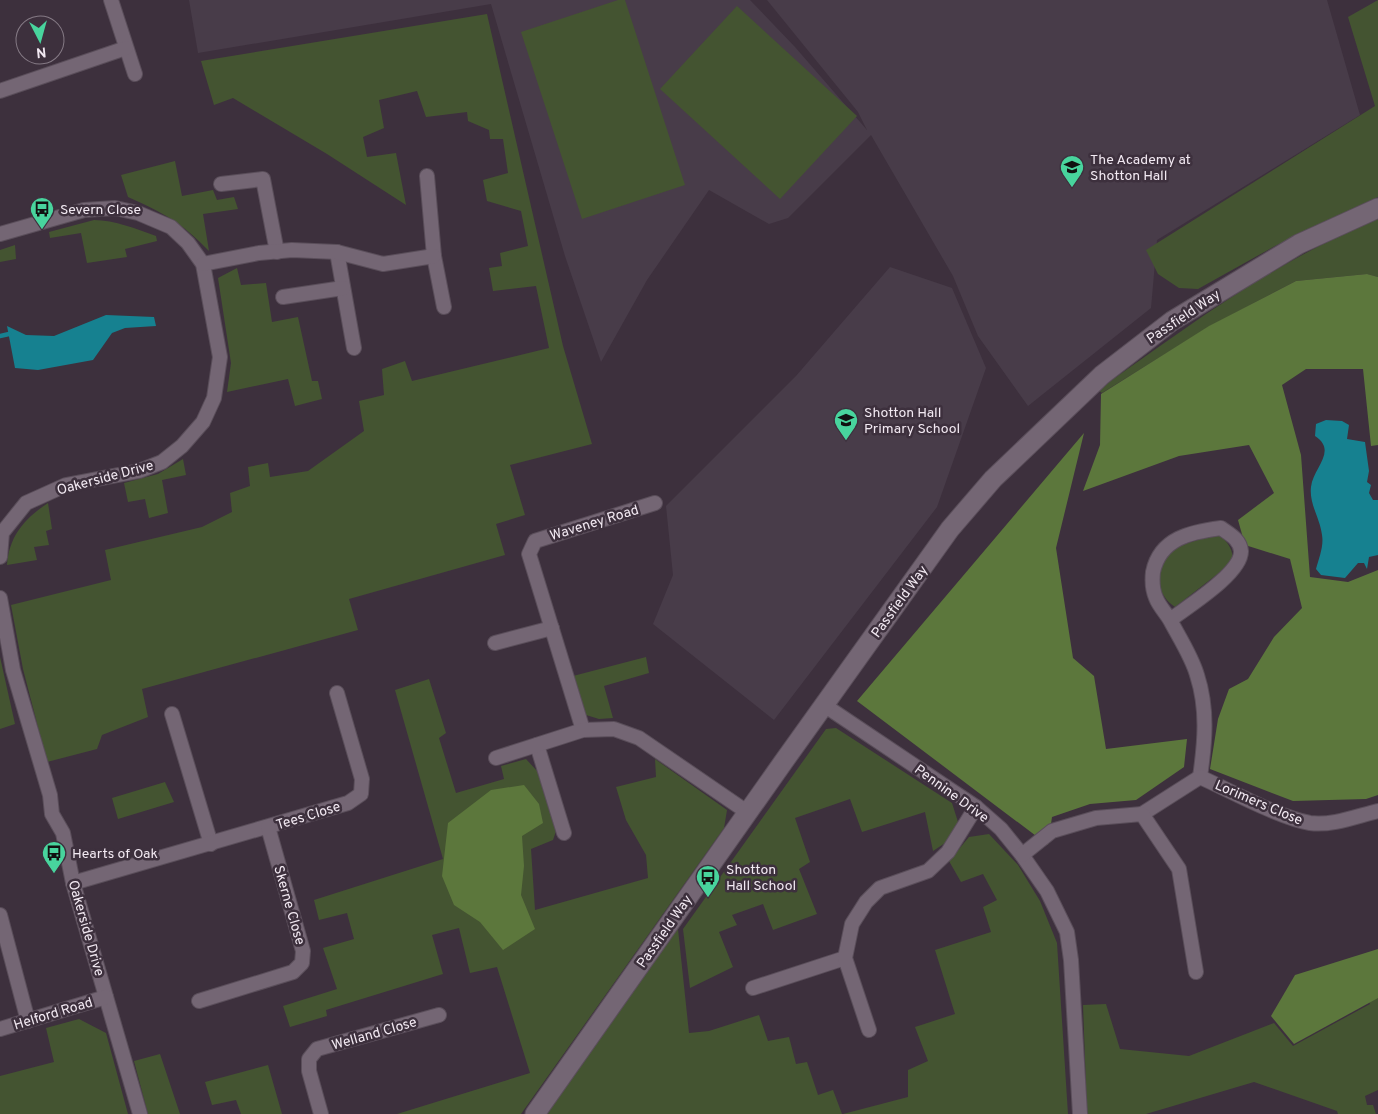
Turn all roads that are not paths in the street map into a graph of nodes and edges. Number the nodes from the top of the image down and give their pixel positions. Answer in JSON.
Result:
{"nodes":[{"id":1,"x":110,"y":0,"type":"edge"},
{"id":2,"x":126,"y":48,"type":"junction"},
{"id":3,"x":134,"y":74,"type":"dead end"},
{"id":4,"x":0,"y":92,"type":"edge"},
{"id":5,"x":427,"y":176,"type":"dead end"},
{"id":6,"x":220,"y":184,"type":"dead end"},
{"id":7,"x":1378,"y":208,"type":"edge"},
{"id":8,"x":0,"y":234,"type":"edge"},
{"id":9,"x":277,"y":252,"type":"junction"},
{"id":10,"x":337,"y":252,"type":"junction"},
{"id":11,"x":434,"y":256,"type":"junction"},
{"id":12,"x":203,"y":264,"type":"junction"},
{"id":13,"x":343,"y":288,"type":"junction"},
{"id":14,"x":283,"y":297,"type":"dead end"},
{"id":15,"x":444,"y":307,"type":"dead end"},
{"id":16,"x":354,"y":348,"type":"dead end"},
{"id":17,"x":656,"y":503,"type":"dead end"},
{"id":18,"x":0,"y":558,"type":"edge"},
{"id":19,"x":0,"y":598,"type":"edge"},
{"id":20,"x":1170,"y":620,"type":"junction"},
{"id":21,"x":552,"y":628,"type":"junction"},
{"id":22,"x":495,"y":644,"type":"dead end"},
{"id":23,"x":337,"y":693,"type":"dead end"},
{"id":24,"x":824,"y":705,"type":"junction"},
{"id":25,"x":172,"y":714,"type":"dead end"},
{"id":26,"x":583,"y":730,"type":"junction"},
{"id":27,"x":537,"y":745,"type":"junction"},
{"id":28,"x":496,"y":758,"type":"dead end"},
{"id":29,"x":1200,"y":777,"type":"junction"},
{"id":30,"x":976,"y":807,"type":"junction"},
{"id":31,"x":1378,"y":811,"type":"edge"},
{"id":32,"x":748,"y":812,"type":"junction"},
{"id":33,"x":1142,"y":814,"type":"junction"},
{"id":34,"x":268,"y":827,"type":"junction"},
{"id":35,"x":564,"y":833,"type":"dead end"},
{"id":36,"x":211,"y":844,"type":"junction"},
{"id":37,"x":1022,"y":855,"type":"junction"},
{"id":38,"x":73,"y":883,"type":"junction"},
{"id":39,"x":0,"y":915,"type":"edge"},
{"id":40,"x":845,"y":958,"type":"junction"},
{"id":41,"x":1196,"y":972,"type":"dead end"},
{"id":42,"x":753,"y":988,"type":"dead end"},
{"id":43,"x":106,"y":998,"type":"junction"},
{"id":44,"x":200,"y":1001,"type":"dead end"},
{"id":45,"x":439,"y":1015,"type":"dead end"},
{"id":46,"x":28,"y":1021,"type":"junction"},
{"id":47,"x":0,"y":1029,"type":"edge"},
{"id":48,"x":869,"y":1030,"type":"dead end"},
{"id":49,"x":140,"y":1114,"type":"edge"},
{"id":50,"x":321,"y":1114,"type":"edge"},
{"id":51,"x":535,"y":1114,"type":"edge"},
{"id":52,"x":1080,"y":1114,"type":"edge"}],
"edges":[{"from":1,"to":2,"type":"street"},
{"from":2,"to":3,"type":"street"},
{"from":2,"to":4,"type":"street"},
{"from":5,"to":11,"type":"street"},
{"from":6,"to":9,"type":"street"},
{"from":7,"to":24,"type":"street","name":"Passfield Way"},
{"from":8,"to":12,"type":"street","name":"Oakerside Drive"},
{"from":9,"to":10,"type":"street"},
{"from":9,"to":12,"type":"street"},
{"from":10,"to":11,"type":"street"},
{"from":10,"to":13,"type":"street"},
{"from":11,"to":15,"type":"street"},
{"from":12,"to":18,"type":"street","name":"Oakerside Drive"},
{"from":13,"to":14,"type":"street"},
{"from":13,"to":16,"type":"street"},
{"from":17,"to":21,"type":"street","name":"Waveney Road"},
{"from":19,"to":38,"type":"street","name":"Oakerside Drive"},
{"from":20,"to":20,"type":"street","name":"Lorimers Close"},
{"from":20,"to":29,"type":"street","name":"Lorimers Close"},
{"from":21,"to":22,"type":"street"},
{"from":21,"to":26,"type":"street","name":"Waveney Road"},
{"from":23,"to":34,"type":"street","name":"Tees Close"},
{"from":24,"to":30,"type":"street","name":"Pennine Drive"},
{"from":24,"to":32,"type":"street","name":"Passfield Way"},
{"from":25,"to":36,"type":"street"},
{"from":26,"to":27,"type":"street"},
{"from":26,"to":32,"type":"street"},
{"from":27,"to":28,"type":"street"},
{"from":27,"to":35,"type":"street"},
{"from":29,"to":31,"type":"street","name":"Lorimers Close"},
{"from":29,"to":33,"type":"street","name":"Lorimers Close"},
{"from":30,"to":37,"type":"street","name":"Pennine Drive"},
{"from":30,"to":40,"type":"street"},
{"from":32,"to":51,"type":"street","name":"Passfield Way"},
{"from":33,"to":37,"type":"street","name":"Lorimers Close"},
{"from":33,"to":41,"type":"street"},
{"from":34,"to":36,"type":"street","name":"Tees Close"},
{"from":34,"to":44,"type":"street","name":"Skerne Close"},
{"from":36,"to":38,"type":"street","name":"Tees Close"},
{"from":37,"to":52,"type":"street","name":"Pennine Drive"},
{"from":38,"to":43,"type":"street","name":"Oakerside Drive"},
{"from":39,"to":46,"type":"street"},
{"from":40,"to":42,"type":"street"},
{"from":40,"to":48,"type":"street"},
{"from":43,"to":46,"type":"street","name":"Helford Road"},
{"from":43,"to":49,"type":"street","name":"Oakerside Drive"},
{"from":45,"to":50,"type":"street","name":"Welland Close"},
{"from":46,"to":47,"type":"street","name":"Helford Road"}]}
